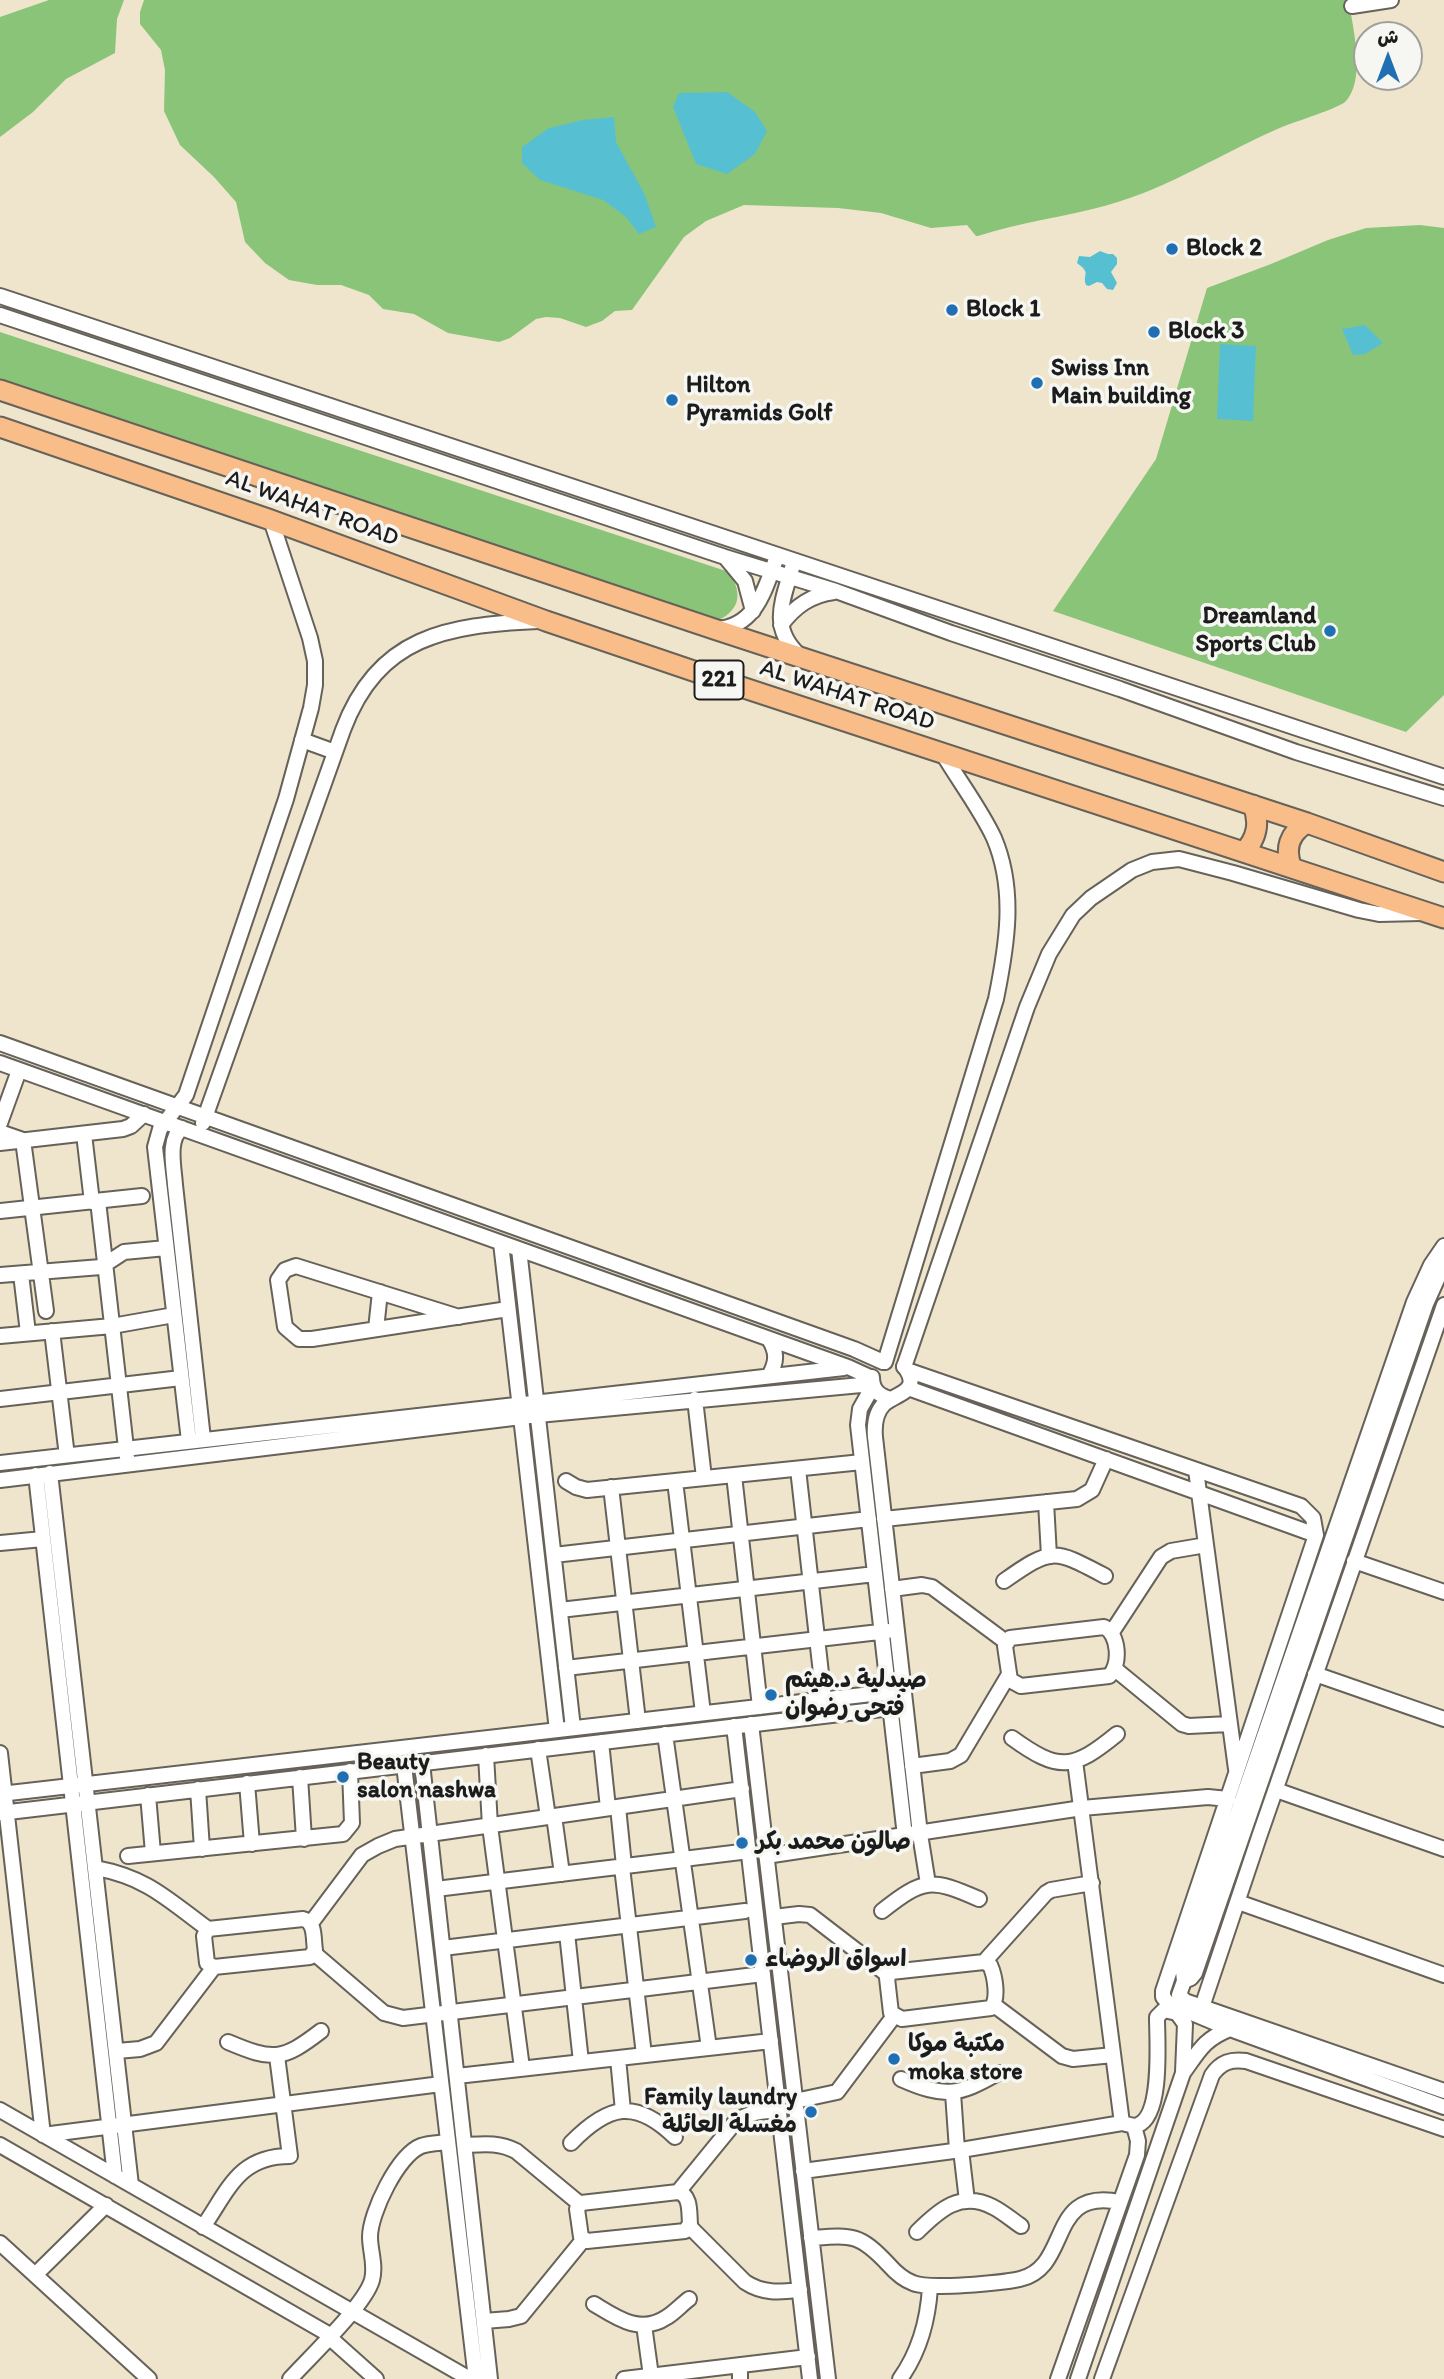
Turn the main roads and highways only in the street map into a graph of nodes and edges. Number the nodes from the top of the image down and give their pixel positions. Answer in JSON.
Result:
{"nodes":[{"id":1,"x":0,"y":390,"type":"edge"},
{"id":2,"x":0,"y":427,"type":"edge"},
{"id":3,"x":1253,"y":805,"type":"junction"},
{"id":4,"x":1307,"y":823,"type":"junction"},
{"id":5,"x":1244,"y":852,"type":"junction"},
{"id":6,"x":1292,"y":868,"type":"junction"},
{"id":7,"x":1444,"y":872,"type":"edge"},
{"id":8,"x":1436,"y":915,"type":"edge"}],
"edges":[{"from":1,"to":3,"type":"highway","name":"AL WAHAT ROAD","number":"221"},
{"from":2,"to":5,"type":"highway","name":"AL WAHAT ROAD","number":"221"},
{"from":3,"to":4,"type":"highway","name":"AL WAHAT ROAD","number":"221"},
{"from":3,"to":5,"type":"highway"},
{"from":4,"to":6,"type":"highway"},
{"from":4,"to":7,"type":"highway","name":"AL WAHAT ROAD","number":"221"},
{"from":5,"to":6,"type":"highway","name":"AL WAHAT ROAD","number":"221"},
{"from":6,"to":8,"type":"highway","name":"AL WAHAT ROAD","number":"221"}]}
